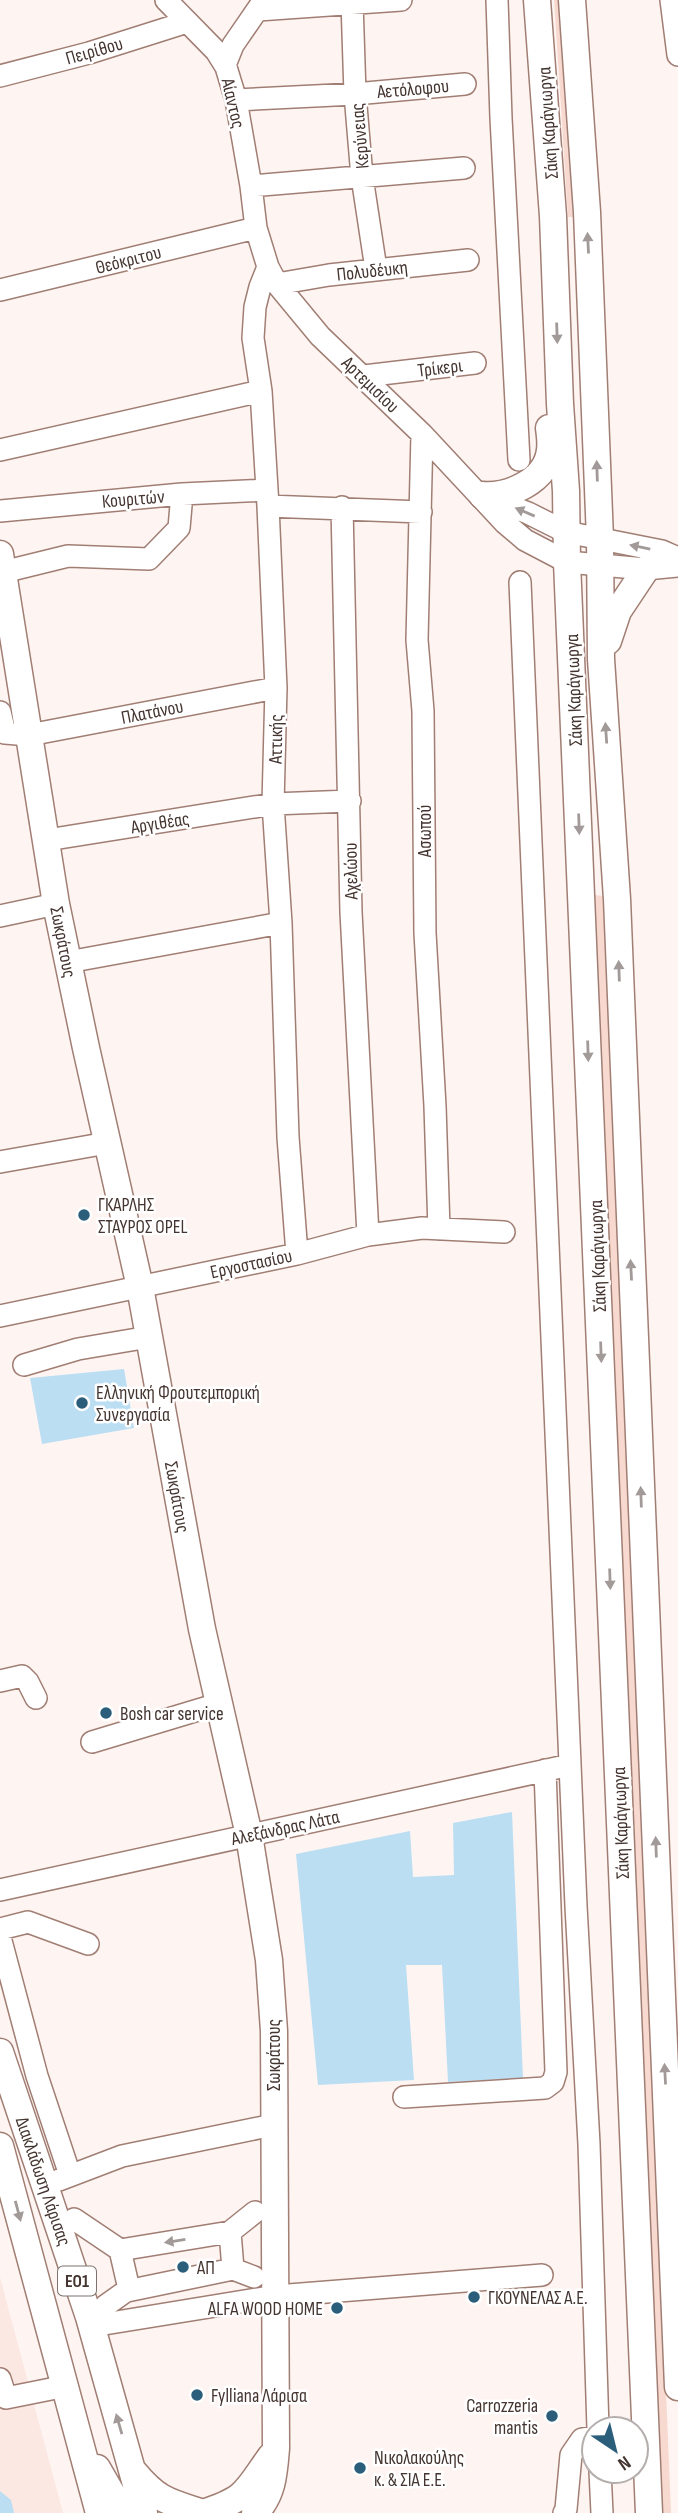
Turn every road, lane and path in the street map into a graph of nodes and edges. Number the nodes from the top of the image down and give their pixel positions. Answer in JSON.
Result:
{"nodes":[{"id":1,"x":166,"y":0,"type":"edge"},
{"id":2,"x":401,"y":0,"type":"edge"},
{"id":3,"x":497,"y":0,"type":"edge"},
{"id":4,"x":537,"y":0,"type":"edge"},
{"id":5,"x":572,"y":0,"type":"edge"},
{"id":6,"x":671,"y":0,"type":"edge"},
{"id":7,"x":352,"y":2,"type":"junction"},
{"id":8,"x":261,"y":5,"type":"edge"},
{"id":9,"x":187,"y":22,"type":"junction"},
{"id":10,"x":678,"y":55,"type":"edge"},
{"id":11,"x":225,"y":65,"type":"junction"},
{"id":12,"x":0,"y":76,"type":"edge"},
{"id":13,"x":465,"y":84,"type":"dead end"},
{"id":14,"x":355,"y":94,"type":"junction"},
{"id":15,"x":236,"y":100,"type":"junction"},
{"id":16,"x":464,"y":168,"type":"dead end"},
{"id":17,"x":362,"y":177,"type":"junction"},
{"id":18,"x":251,"y":186,"type":"junction"},
{"id":19,"x":256,"y":228,"type":"junction"},
{"id":20,"x":468,"y":260,"type":"dead end"},
{"id":21,"x":376,"y":270,"type":"junction"},
{"id":22,"x":272,"y":275,"type":"junction"},
{"id":23,"x":0,"y":290,"type":"edge"},
{"id":24,"x":475,"y":363,"type":"dead end"},
{"id":25,"x":364,"y":376,"type":"junction"},
{"id":26,"x":261,"y":391,"type":"junction"},
{"id":27,"x":560,"y":404,"type":"junction"},
{"id":28,"x":422,"y":434,"type":"junction"},
{"id":29,"x":0,"y":450,"type":"edge"},
{"id":30,"x":519,"y":460,"type":"dead end"},
{"id":31,"x":183,"y":494,"type":"junction"},
{"id":32,"x":482,"y":495,"type":"junction"},
{"id":33,"x":268,"y":498,"type":"junction"},
{"id":34,"x":342,"y":507,"type":"junction"},
{"id":35,"x":0,"y":510,"type":"edge"},
{"id":36,"x":421,"y":512,"type":"junction"},
{"id":37,"x":566,"y":533,"type":"junction"},
{"id":38,"x":600,"y":539,"type":"junction"},
{"id":39,"x":678,"y":558,"type":"edge"},
{"id":40,"x":567,"y":562,"type":"junction"},
{"id":41,"x":2,"y":563,"type":"edge"},
{"id":42,"x":601,"y":566,"type":"junction"},
{"id":43,"x":678,"y":566,"type":"edge"},
{"id":44,"x":646,"y":569,"type":"junction"},
{"id":45,"x":520,"y":582,"type":"dead end"},
{"id":46,"x":601,"y":659,"type":"junction"},
{"id":47,"x":276,"y":688,"type":"junction"},
{"id":48,"x":6,"y":702,"type":"edge"},
{"id":49,"x":29,"y":735,"type":"junction"},
{"id":50,"x":349,"y":802,"type":"junction"},
{"id":51,"x":273,"y":804,"type":"junction"},
{"id":52,"x":47,"y":840,"type":"junction"},
{"id":53,"x":56,"y":904,"type":"junction"},
{"id":54,"x":0,"y":916,"type":"edge"},
{"id":55,"x":281,"y":922,"type":"junction"},
{"id":56,"x":68,"y":962,"type":"junction"},
{"id":57,"x":107,"y":1143,"type":"junction"},
{"id":58,"x":0,"y":1162,"type":"edge"},
{"id":59,"x":439,"y":1229,"type":"junction"},
{"id":60,"x":504,"y":1232,"type":"dead end"},
{"id":61,"x":368,"y":1235,"type":"junction"},
{"id":62,"x":297,"y":1254,"type":"junction"},
{"id":63,"x":140,"y":1287,"type":"junction"},
{"id":64,"x":0,"y":1316,"type":"edge"},
{"id":65,"x":149,"y":1337,"type":"junction"},
{"id":66,"x":24,"y":1365,"type":"dead end"},
{"id":67,"x":0,"y":1681,"type":"edge"},
{"id":68,"x":36,"y":1698,"type":"dead end"},
{"id":69,"x":218,"y":1704,"type":"junction"},
{"id":70,"x":92,"y":1742,"type":"dead end"},
{"id":71,"x":570,"y":1765,"type":"junction"},
{"id":72,"x":545,"y":1770,"type":"junction"},
{"id":73,"x":249,"y":1835,"type":"junction"},
{"id":74,"x":0,"y":1890,"type":"edge"},
{"id":75,"x":0,"y":1929,"type":"edge"},
{"id":76,"x":0,"y":1937,"type":"edge"},
{"id":77,"x":88,"y":1944,"type":"dead end"},
{"id":78,"x":0,"y":2052,"type":"edge"},
{"id":79,"x":404,"y":2097,"type":"dead end"},
{"id":80,"x":273,"y":2125,"type":"junction"},
{"id":81,"x":0,"y":2146,"type":"edge"},
{"id":82,"x":57,"y":2181,"type":"junction"},
{"id":83,"x":255,"y":2212,"type":"dead end"},
{"id":84,"x":74,"y":2219,"type":"dead end"},
{"id":85,"x":230,"y":2232,"type":"junction"},
{"id":86,"x":120,"y":2250,"type":"junction"},
{"id":87,"x":233,"y":2269,"type":"junction"},
{"id":88,"x":542,"y":2275,"type":"dead end"},
{"id":89,"x":254,"y":2277,"type":"dead end"},
{"id":90,"x":127,"y":2291,"type":"junction"},
{"id":91,"x":276,"y":2296,"type":"junction"},
{"id":92,"x":99,"y":2316,"type":"junction"},
{"id":93,"x":66,"y":2386,"type":"junction"},
{"id":94,"x":678,"y":2387,"type":"edge"},
{"id":95,"x":2,"y":2392,"type":"edge"},
{"id":96,"x":598,"y":2415,"type":"edge"},
{"id":97,"x":80,"y":2440,"type":"junction"},
{"id":98,"x":580,"y":2441,"type":"edge"},
{"id":99,"x":276,"y":2448,"type":"junction"},
{"id":100,"x":132,"y":2470,"type":"junction"},
{"id":101,"x":601,"y":2485,"type":"edge"},
{"id":102,"x":265,"y":2507,"type":"edge"},
{"id":103,"x":99,"y":2513,"type":"edge"},
{"id":104,"x":123,"y":2513,"type":"edge"},
{"id":105,"x":144,"y":2513,"type":"edge"},
{"id":106,"x":203,"y":2513,"type":"edge"},
{"id":107,"x":564,"y":2513,"type":"edge"},
{"id":108,"x":602,"y":2513,"type":"edge"},
{"id":109,"x":649,"y":2513,"type":"edge"}],
"edges":[{"from":1,"to":9,"type":"street","name":"Αίαντoς"},
{"from":2,"to":7,"type":"street"},
{"from":3,"to":30,"type":"street"},
{"from":4,"to":27,"type":"main road","name":"Σάκη Καράγιωργα","one_way":true},
{"from":38,"to":5,"type":"main road","name":"Σάκη Καράγιωργα","one_way":true},
{"from":6,"to":10,"type":"street"},
{"from":7,"to":8,"type":"street"},
{"from":7,"to":14,"type":"street","name":"Κερύνειας"},
{"from":8,"to":11,"type":"street"},
{"from":9,"to":11,"type":"street","name":"Αίαντoς"},
{"from":9,"to":12,"type":"street","name":"Πειρίθου"},
{"from":11,"to":15,"type":"street","name":"Αίαντoς"},
{"from":13,"to":14,"type":"street","name":"Αετόλοφου"},
{"from":14,"to":15,"type":"street","name":"Αετόλοφου"},
{"from":14,"to":17,"type":"street","name":"Κερύνειας"},
{"from":15,"to":18,"type":"street","name":"Αίαντoς"},
{"from":16,"to":17,"type":"street"},
{"from":17,"to":18,"type":"street"},
{"from":17,"to":21,"type":"street","name":"Κερύνειας"},
{"from":18,"to":19,"type":"street","name":"Αίαντoς"},
{"from":19,"to":22,"type":"street"},
{"from":19,"to":23,"type":"street","name":"Θεόκριτου"},
{"from":20,"to":21,"type":"street","name":"Πολυδέυκη"},
{"from":21,"to":22,"type":"street","name":"Πολυδέυκη"},
{"from":22,"to":25,"type":"street","name":"Αρτεμισίου"},
{"from":22,"to":26,"type":"street","name":"Αττικής"},
{"from":24,"to":25,"type":"street","name":"Τρίκερι"},
{"from":25,"to":28,"type":"street","name":"Αρτεμισίου"},
{"from":26,"to":29,"type":"street"},
{"from":26,"to":33,"type":"street","name":"Αττικής"},
{"from":27,"to":32,"type":"main road"},
{"from":27,"to":37,"type":"main road","name":"Σάκη Καράγιωργα"},
{"from":28,"to":32,"type":"street","name":"Αρτεμισίου"},
{"from":28,"to":36,"type":"street","name":"Ασωπού"},
{"from":31,"to":33,"type":"street","name":"Κουριτών"},
{"from":31,"to":35,"type":"street","name":"Κουριτών"},
{"from":31,"to":41,"type":"street"},
{"from":37,"to":32,"type":"street","one_way":true},
{"from":32,"to":40,"type":"street","name":"Αρτεμισίου"},
{"from":33,"to":34,"type":"street","name":"Κουριτών"},
{"from":33,"to":47,"type":"street","name":"Αττικής"},
{"from":34,"to":36,"type":"street","name":"Κουριτών"},
{"from":34,"to":50,"type":"street","name":"Αχελώου"},
{"from":36,"to":59,"type":"street","name":"Ασωπού"},
{"from":37,"to":38,"type":"street"},
{"from":37,"to":40,"type":"main road","name":"Σάκη Καράγιωργα"},
{"from":39,"to":38,"type":"street","one_way":true},
{"from":38,"to":42,"type":"main road","name":"Σάκη Καράγιωργα"},
{"from":40,"to":42,"type":"street"},
{"from":40,"to":109,"type":"main road","name":"Σάκη Καράγιωργα","one_way":true},
{"from":41,"to":48,"type":"main road","name":"Σωκράτους"},
{"from":42,"to":44,"type":"street"},
{"from":42,"to":46,"type":"main road","name":"Σάκη Καράγιωργα"},
{"from":43,"to":44,"type":"street"},
{"from":44,"to":46,"type":"main road"},
{"from":45,"to":71,"type":"street"},
{"from":94,"to":46,"type":"main road","name":"Σάκη Καράγιωργα","one_way":true},
{"from":47,"to":49,"type":"street","name":"Πλατάνου"},
{"from":47,"to":51,"type":"street","name":"Αττικής"},
{"from":48,"to":49,"type":"main road","name":"Σωκράτους"},
{"from":49,"to":52,"type":"main road","name":"Σωκράτους"},
{"from":50,"to":51,"type":"street","name":"Αργιθέας"},
{"from":50,"to":61,"type":"street","name":"Αχελώου"},
{"from":51,"to":52,"type":"street","name":"Αργιθέας"},
{"from":51,"to":55,"type":"street","name":"Αττικής"},
{"from":52,"to":53,"type":"main road","name":"Σωκράτους"},
{"from":53,"to":54,"type":"street"},
{"from":53,"to":56,"type":"main road","name":"Σωκράτους"},
{"from":55,"to":56,"type":"street"},
{"from":55,"to":62,"type":"street","name":"Αττικής"},
{"from":56,"to":57,"type":"main road","name":"Σωκράτους"},
{"from":57,"to":58,"type":"street"},
{"from":57,"to":63,"type":"main road","name":"Σωκράτους"},
{"from":59,"to":60,"type":"street","name":"Εργοστασίου"},
{"from":59,"to":61,"type":"street","name":"Εργοστασίου"},
{"from":61,"to":62,"type":"street","name":"Εργοστασίου"},
{"from":62,"to":63,"type":"street","name":"Εργοστασίου"},
{"from":63,"to":64,"type":"street","name":"Εργοστασίου"},
{"from":63,"to":65,"type":"main road","name":"Σωκράτους"},
{"from":65,"to":66,"type":"street"},
{"from":65,"to":69,"type":"main road","name":"Σωκράτους"},
{"from":67,"to":68,"type":"street"},
{"from":69,"to":70,"type":"street"},
{"from":69,"to":73,"type":"main road","name":"Σωκράτους"},
{"from":71,"to":72,"type":"street","name":"Αλεξάνδρας Λάτα"},
{"from":71,"to":96,"type":"street"},
{"from":72,"to":73,"type":"street","name":"Αλεξάνδρας Λάτα"},
{"from":72,"to":79,"type":"street"},
{"from":73,"to":74,"type":"street","name":"Αλεξάνδρας Λάτα"},
{"from":73,"to":80,"type":"main road","name":"Σωκράτους"},
{"from":75,"to":77,"type":"street"},
{"from":76,"to":82,"type":"street"},
{"from":78,"to":82,"type":"main road","name":"Διακλάδωση Λάρισας","number":"ΕΟ1"},
{"from":80,"to":82,"type":"street"},
{"from":80,"to":91,"type":"main road","name":"Σωκράτους"},
{"from":81,"to":93,"type":"main road","name":"Διακλάδωση Λάρισας","number":"ΕΟ1","one_way":true},
{"from":82,"to":92,"type":"main road","name":"Διακλάδωση Λάρισας","number":"ΕΟ1"},
{"from":83,"to":85,"type":"street"},
{"from":84,"to":86,"type":"street"},
{"from":85,"to":86,"type":"street","one_way":true},
{"from":85,"to":87,"type":"street"},
{"from":86,"to":90,"type":"street"},
{"from":87,"to":89,"type":"street"},
{"from":87,"to":90,"type":"street"},
{"from":88,"to":91,"type":"street"},
{"from":90,"to":92,"type":"street"},
{"from":91,"to":92,"type":"street"},
{"from":91,"to":99,"type":"main road","name":"Σωκράτους"},
{"from":100,"to":92,"type":"main road","name":"Διακλάδωση Λάρισας","number":"ΕΟ1","one_way":true},
{"from":93,"to":95,"type":"street"},
{"from":93,"to":97,"type":"main road","name":"Διακλάδωση Λάρισας","number":"ΕΟ1"},
{"from":97,"to":103,"type":"main road","name":"Διακλάδωση Λάρισας","number":"ΕΟ1"},
{"from":97,"to":104,"type":"main road"},
{"from":98,"to":107,"type":"street"},
{"from":99,"to":102,"type":"main road","name":"Σωκράτους"},
{"from":99,"to":106,"type":"main road"},
{"from":100,"to":105,"type":"main road","name":"Διακλάδωση Λάρισας","number":"ΕΟ1"},
{"from":100,"to":106,"type":"main road"},
{"from":101,"to":108,"type":"street"}]}
